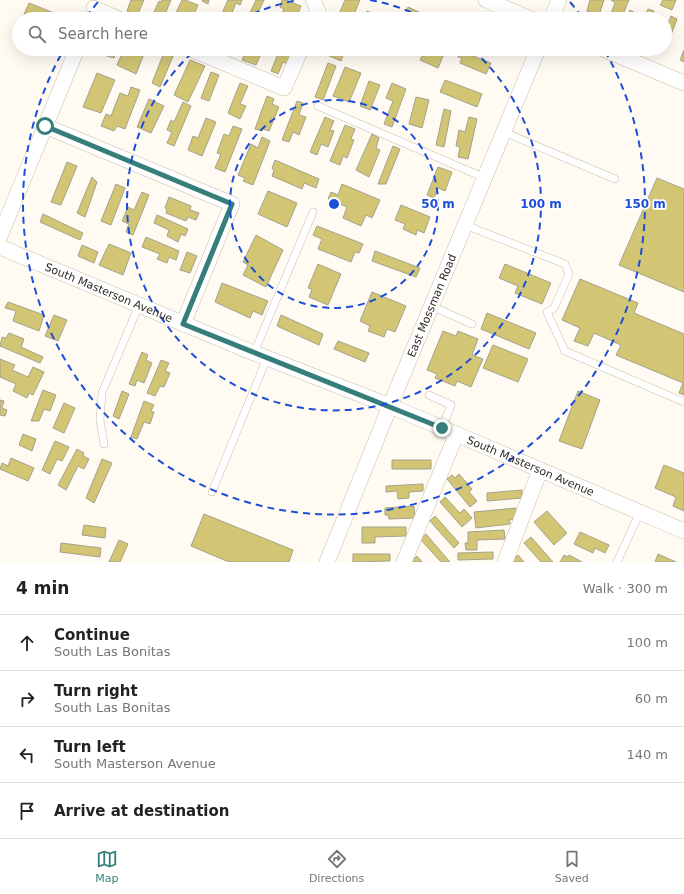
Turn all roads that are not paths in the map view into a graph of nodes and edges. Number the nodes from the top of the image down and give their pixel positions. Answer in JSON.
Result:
{"nodes":[{"id":1,"x":314,"y":0,"type":"edge"},
{"id":2,"x":486,"y":0,"type":"edge"},
{"id":3,"x":559,"y":0,"type":"edge"},
{"id":4,"x":318,"y":12,"type":"edge"},
{"id":5,"x":514,"y":12,"type":"edge"},
{"id":6,"x":554,"y":12,"type":"edge"},
{"id":7,"x":74,"y":56,"type":"edge"},
{"id":8,"x":207,"y":56,"type":"edge"},
{"id":9,"x":298,"y":56,"type":"edge"},
{"id":10,"x":535,"y":56,"type":"edge"},
{"id":11,"x":620,"y":56,"type":"edge"},
{"id":12,"x":684,"y":83,"type":"edge"},
{"id":13,"x":318,"y":106,"type":"dead end"},
{"id":14,"x":45,"y":126,"type":"junction"},
{"id":15,"x":504,"y":132,"type":"junction"},
{"id":16,"x":485,"y":178,"type":"junction"},
{"id":17,"x":615,"y":179,"type":"dead end"},
{"id":18,"x":313,"y":212,"type":"dead end"},
{"id":19,"x":465,"y":225,"type":"junction"},
{"id":20,"x":0,"y":236,"type":"edge"},
{"id":21,"x":0,"y":247,"type":"edge"},
{"id":22,"x":139,"y":305,"type":"junction"},
{"id":23,"x":431,"y":306,"type":"junction"},
{"id":24,"x":183,"y":324,"type":"junction"},
{"id":25,"x":472,"y":324,"type":"dead end"},
{"id":26,"x":260,"y":356,"type":"junction"},
{"id":27,"x":429,"y":395,"type":"dead end"},
{"id":28,"x":684,"y":402,"type":"edge"},
{"id":29,"x":390,"y":406,"type":"junction"},
{"id":30,"x":442,"y":428,"type":"junction"},
{"id":31,"x":456,"y":435,"type":"junction"},
{"id":32,"x":104,"y":444,"type":"dead end"},
{"id":33,"x":540,"y":470,"type":"junction"},
{"id":34,"x":212,"y":492,"type":"dead end"},
{"id":35,"x":640,"y":512,"type":"junction"},
{"id":36,"x":684,"y":531,"type":"edge"},
{"id":37,"x":327,"y":562,"type":"edge"},
{"id":38,"x":404,"y":562,"type":"edge"},
{"id":39,"x":505,"y":562,"type":"edge"},
{"id":40,"x":617,"y":562,"type":"edge"}],
"edges":[{"from":1,"to":4,"type":"street"},
{"from":2,"to":5,"type":"street"},
{"from":3,"to":6,"type":"street"},
{"from":7,"to":14,"type":"street"},
{"from":8,"to":9,"type":"street"},
{"from":10,"to":15,"type":"street","name":"East Mossman Road"},
{"from":11,"to":12,"type":"street"},
{"from":13,"to":16,"type":"lane"},
{"from":14,"to":20,"type":"street"},
{"from":14,"to":24,"type":"street"},
{"from":15,"to":16,"type":"street","name":"East Mossman Road"},
{"from":15,"to":17,"type":"lane"},
{"from":16,"to":19,"type":"street","name":"East Mossman Road"},
{"from":18,"to":26,"type":"lane"},
{"from":19,"to":23,"type":"street","name":"East Mossman Road"},
{"from":19,"to":28,"type":"lane"},
{"from":21,"to":22,"type":"street","name":"South Masterson Avenue"},
{"from":22,"to":24,"type":"street","name":"South Masterson Avenue"},
{"from":22,"to":32,"type":"lane"},
{"from":23,"to":25,"type":"lane"},
{"from":23,"to":29,"type":"street","name":"East Mossman Road"},
{"from":24,"to":26,"type":"street","name":"South Masterson Avenue"},
{"from":26,"to":29,"type":"street","name":"South Masterson Avenue"},
{"from":26,"to":34,"type":"lane"},
{"from":27,"to":30,"type":"lane"},
{"from":29,"to":30,"type":"street","name":"South Masterson Avenue"},
{"from":29,"to":37,"type":"street","name":"East Mossman Road"},
{"from":30,"to":31,"type":"street","name":"South Masterson Avenue"},
{"from":31,"to":33,"type":"street","name":"South Masterson Avenue"},
{"from":31,"to":38,"type":"street"},
{"from":33,"to":35,"type":"street","name":"South Masterson Avenue"},
{"from":33,"to":39,"type":"street"},
{"from":35,"to":36,"type":"street","name":"South Masterson Avenue"},
{"from":35,"to":40,"type":"lane"}]}
